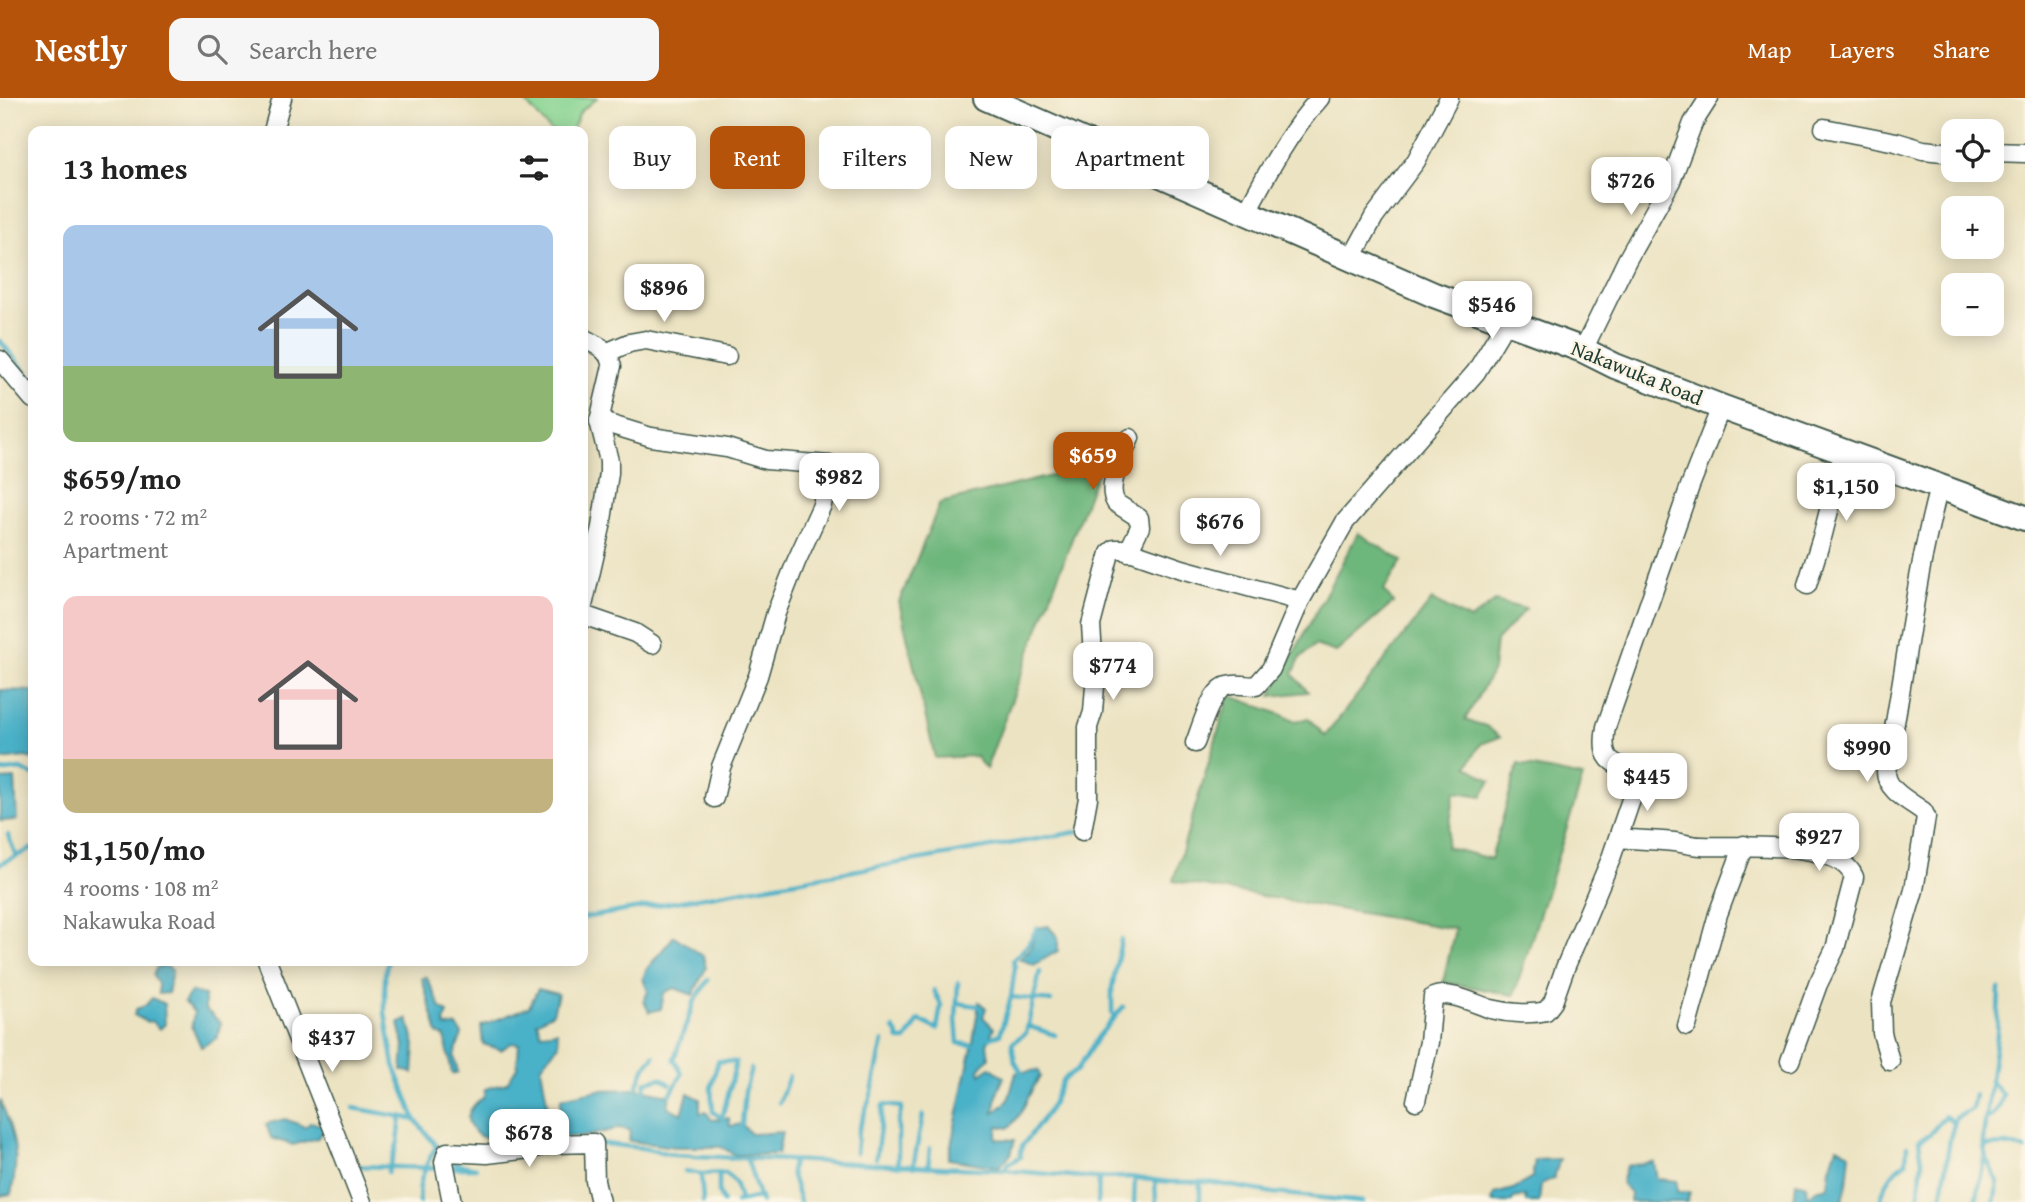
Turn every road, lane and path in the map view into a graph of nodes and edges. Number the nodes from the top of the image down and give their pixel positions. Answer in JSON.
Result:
{"nodes":[{"id":1,"x":282,"y":98,"type":"edge"},
{"id":2,"x":986,"y":98,"type":"edge"},
{"id":3,"x":1320,"y":98,"type":"edge"},
{"id":4,"x":1449,"y":98,"type":"edge"},
{"id":5,"x":1709,"y":98,"type":"edge"},
{"id":6,"x":274,"y":126,"type":"edge"},
{"id":7,"x":1824,"y":128,"type":"dead end"},
{"id":8,"x":1941,"y":152,"type":"edge"},
{"id":9,"x":2004,"y":152,"type":"edge"},
{"id":10,"x":2025,"y":153,"type":"edge"},
{"id":11,"x":1246,"y":213,"type":"junction"},
{"id":12,"x":1352,"y":258,"type":"junction"},
{"id":13,"x":1506,"y":322,"type":"junction"},
{"id":14,"x":588,"y":341,"type":"edge"},
{"id":15,"x":1583,"y":350,"type":"junction"},
{"id":16,"x":606,"y":353,"type":"junction"},
{"id":17,"x":727,"y":356,"type":"dead end"},
{"id":18,"x":0,"y":360,"type":"edge"},
{"id":19,"x":28,"y":393,"type":"edge"},
{"id":20,"x":1721,"y":407,"type":"junction"},
{"id":21,"x":599,"y":421,"type":"junction"},
{"id":22,"x":1130,"y":438,"type":"dead end"},
{"id":23,"x":1844,"y":451,"type":"junction"},
{"id":24,"x":1939,"y":487,"type":"junction"},
{"id":25,"x":2025,"y":518,"type":"edge"},
{"id":26,"x":1128,"y":552,"type":"junction"},
{"id":27,"x":588,"y":584,"type":"edge"},
{"id":28,"x":1807,"y":585,"type":"dead end"},
{"id":29,"x":1300,"y":601,"type":"junction"},
{"id":30,"x":588,"y":617,"type":"edge"},
{"id":31,"x":652,"y":644,"type":"dead end"},
{"id":32,"x":1195,"y":743,"type":"dead end"},
{"id":33,"x":714,"y":798,"type":"dead end"},
{"id":34,"x":1082,"y":831,"type":"dead end"},
{"id":35,"x":1619,"y":838,"type":"junction"},
{"id":36,"x":1744,"y":845,"type":"junction"},
{"id":37,"x":269,"y":966,"type":"edge"},
{"id":38,"x":1687,"y":1026,"type":"dead end"},
{"id":39,"x":1790,"y":1061,"type":"dead end"},
{"id":40,"x":1890,"y":1061,"type":"dead end"},
{"id":41,"x":1416,"y":1101,"type":"dead end"},
{"id":42,"x":362,"y":1202,"type":"edge"},
{"id":43,"x":452,"y":1202,"type":"edge"},
{"id":44,"x":600,"y":1202,"type":"edge"}],
"edges":[{"from":1,"to":6,"type":"street"},
{"from":2,"to":11,"type":"main road","name":"Nakawuka Road"},
{"from":3,"to":11,"type":"street"},
{"from":4,"to":12,"type":"street"},
{"from":5,"to":15,"type":"street"},
{"from":7,"to":8,"type":"street"},
{"from":9,"to":10,"type":"street"},
{"from":11,"to":12,"type":"main road","name":"Nakawuka Road"},
{"from":12,"to":13,"type":"main road","name":"Nakawuka Road"},
{"from":13,"to":15,"type":"main road","name":"Nakawuka Road"},
{"from":13,"to":29,"type":"street"},
{"from":14,"to":16,"type":"street"},
{"from":15,"to":20,"type":"main road","name":"Nakawuka Road"},
{"from":16,"to":17,"type":"street"},
{"from":16,"to":21,"type":"street"},
{"from":18,"to":19,"type":"street"},
{"from":20,"to":23,"type":"main road","name":"Nakawuka Road"},
{"from":20,"to":35,"type":"street"},
{"from":21,"to":27,"type":"street"},
{"from":21,"to":33,"type":"street"},
{"from":22,"to":26,"type":"street"},
{"from":23,"to":24,"type":"main road","name":"Nakawuka Road"},
{"from":23,"to":28,"type":"street"},
{"from":24,"to":25,"type":"main road","name":"Nakawuka Road"},
{"from":24,"to":40,"type":"street"},
{"from":26,"to":29,"type":"street"},
{"from":26,"to":34,"type":"street"},
{"from":29,"to":32,"type":"street"},
{"from":30,"to":31,"type":"street"},
{"from":35,"to":36,"type":"street"},
{"from":35,"to":41,"type":"street"},
{"from":36,"to":38,"type":"street"},
{"from":36,"to":39,"type":"street"},
{"from":37,"to":42,"type":"street"},
{"from":43,"to":44,"type":"street"}]}
